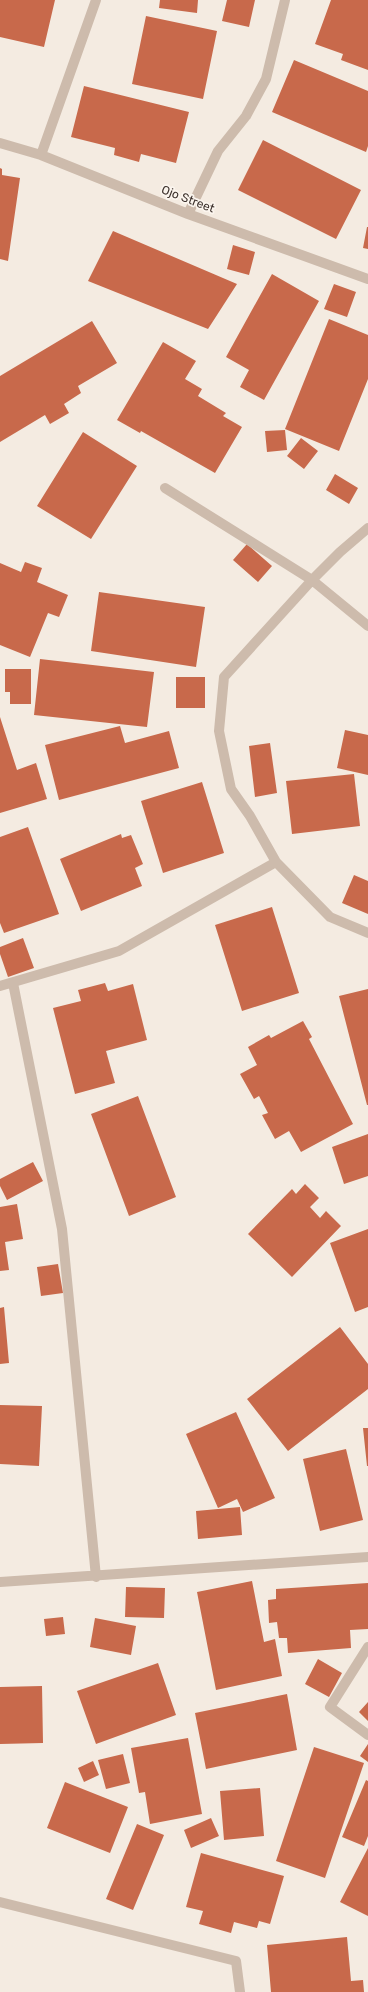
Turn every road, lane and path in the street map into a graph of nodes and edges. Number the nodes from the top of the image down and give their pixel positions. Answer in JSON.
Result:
{"nodes":[{"id":1,"x":96,"y":0,"type":"edge"},
{"id":2,"x":285,"y":0,"type":"edge"},
{"id":3,"x":0,"y":143,"type":"edge"},
{"id":4,"x":41,"y":155,"type":"junction"},
{"id":5,"x":188,"y":214,"type":"junction"},
{"id":6,"x":368,"y":279,"type":"edge"},
{"id":7,"x":165,"y":488,"type":"dead end"},
{"id":8,"x":368,"y":528,"type":"edge"},
{"id":9,"x":312,"y":580,"type":"junction"},
{"id":10,"x":368,"y":626,"type":"edge"},
{"id":11,"x":276,"y":862,"type":"junction"},
{"id":12,"x":368,"y":933,"type":"edge"},
{"id":13,"x":13,"y":983,"type":"junction"},
{"id":14,"x":0,"y":986,"type":"edge"},
{"id":15,"x":368,"y":1557,"type":"edge"},
{"id":16,"x":96,"y":1577,"type":"junction"},
{"id":17,"x":0,"y":1582,"type":"edge"},
{"id":18,"x":368,"y":1647,"type":"edge"},
{"id":19,"x":368,"y":1735,"type":"edge"},
{"id":20,"x":0,"y":1902,"type":"edge"},
{"id":21,"x":240,"y":1992,"type":"edge"}],
"edges":[{"from":1,"to":4,"type":"street"},
{"from":2,"to":5,"type":"street"},
{"from":3,"to":4,"type":"street","name":"Ojo Street"},
{"from":4,"to":5,"type":"street","name":"Ojo Street"},
{"from":5,"to":6,"type":"street","name":"Ojo Street"},
{"from":7,"to":9,"type":"street"},
{"from":8,"to":9,"type":"street"},
{"from":9,"to":10,"type":"street"},
{"from":9,"to":11,"type":"street"},
{"from":11,"to":12,"type":"street"},
{"from":11,"to":13,"type":"street"},
{"from":13,"to":14,"type":"street"},
{"from":13,"to":16,"type":"street"},
{"from":15,"to":16,"type":"street"},
{"from":16,"to":17,"type":"street"},
{"from":18,"to":19,"type":"street"},
{"from":20,"to":21,"type":"street"}]}
